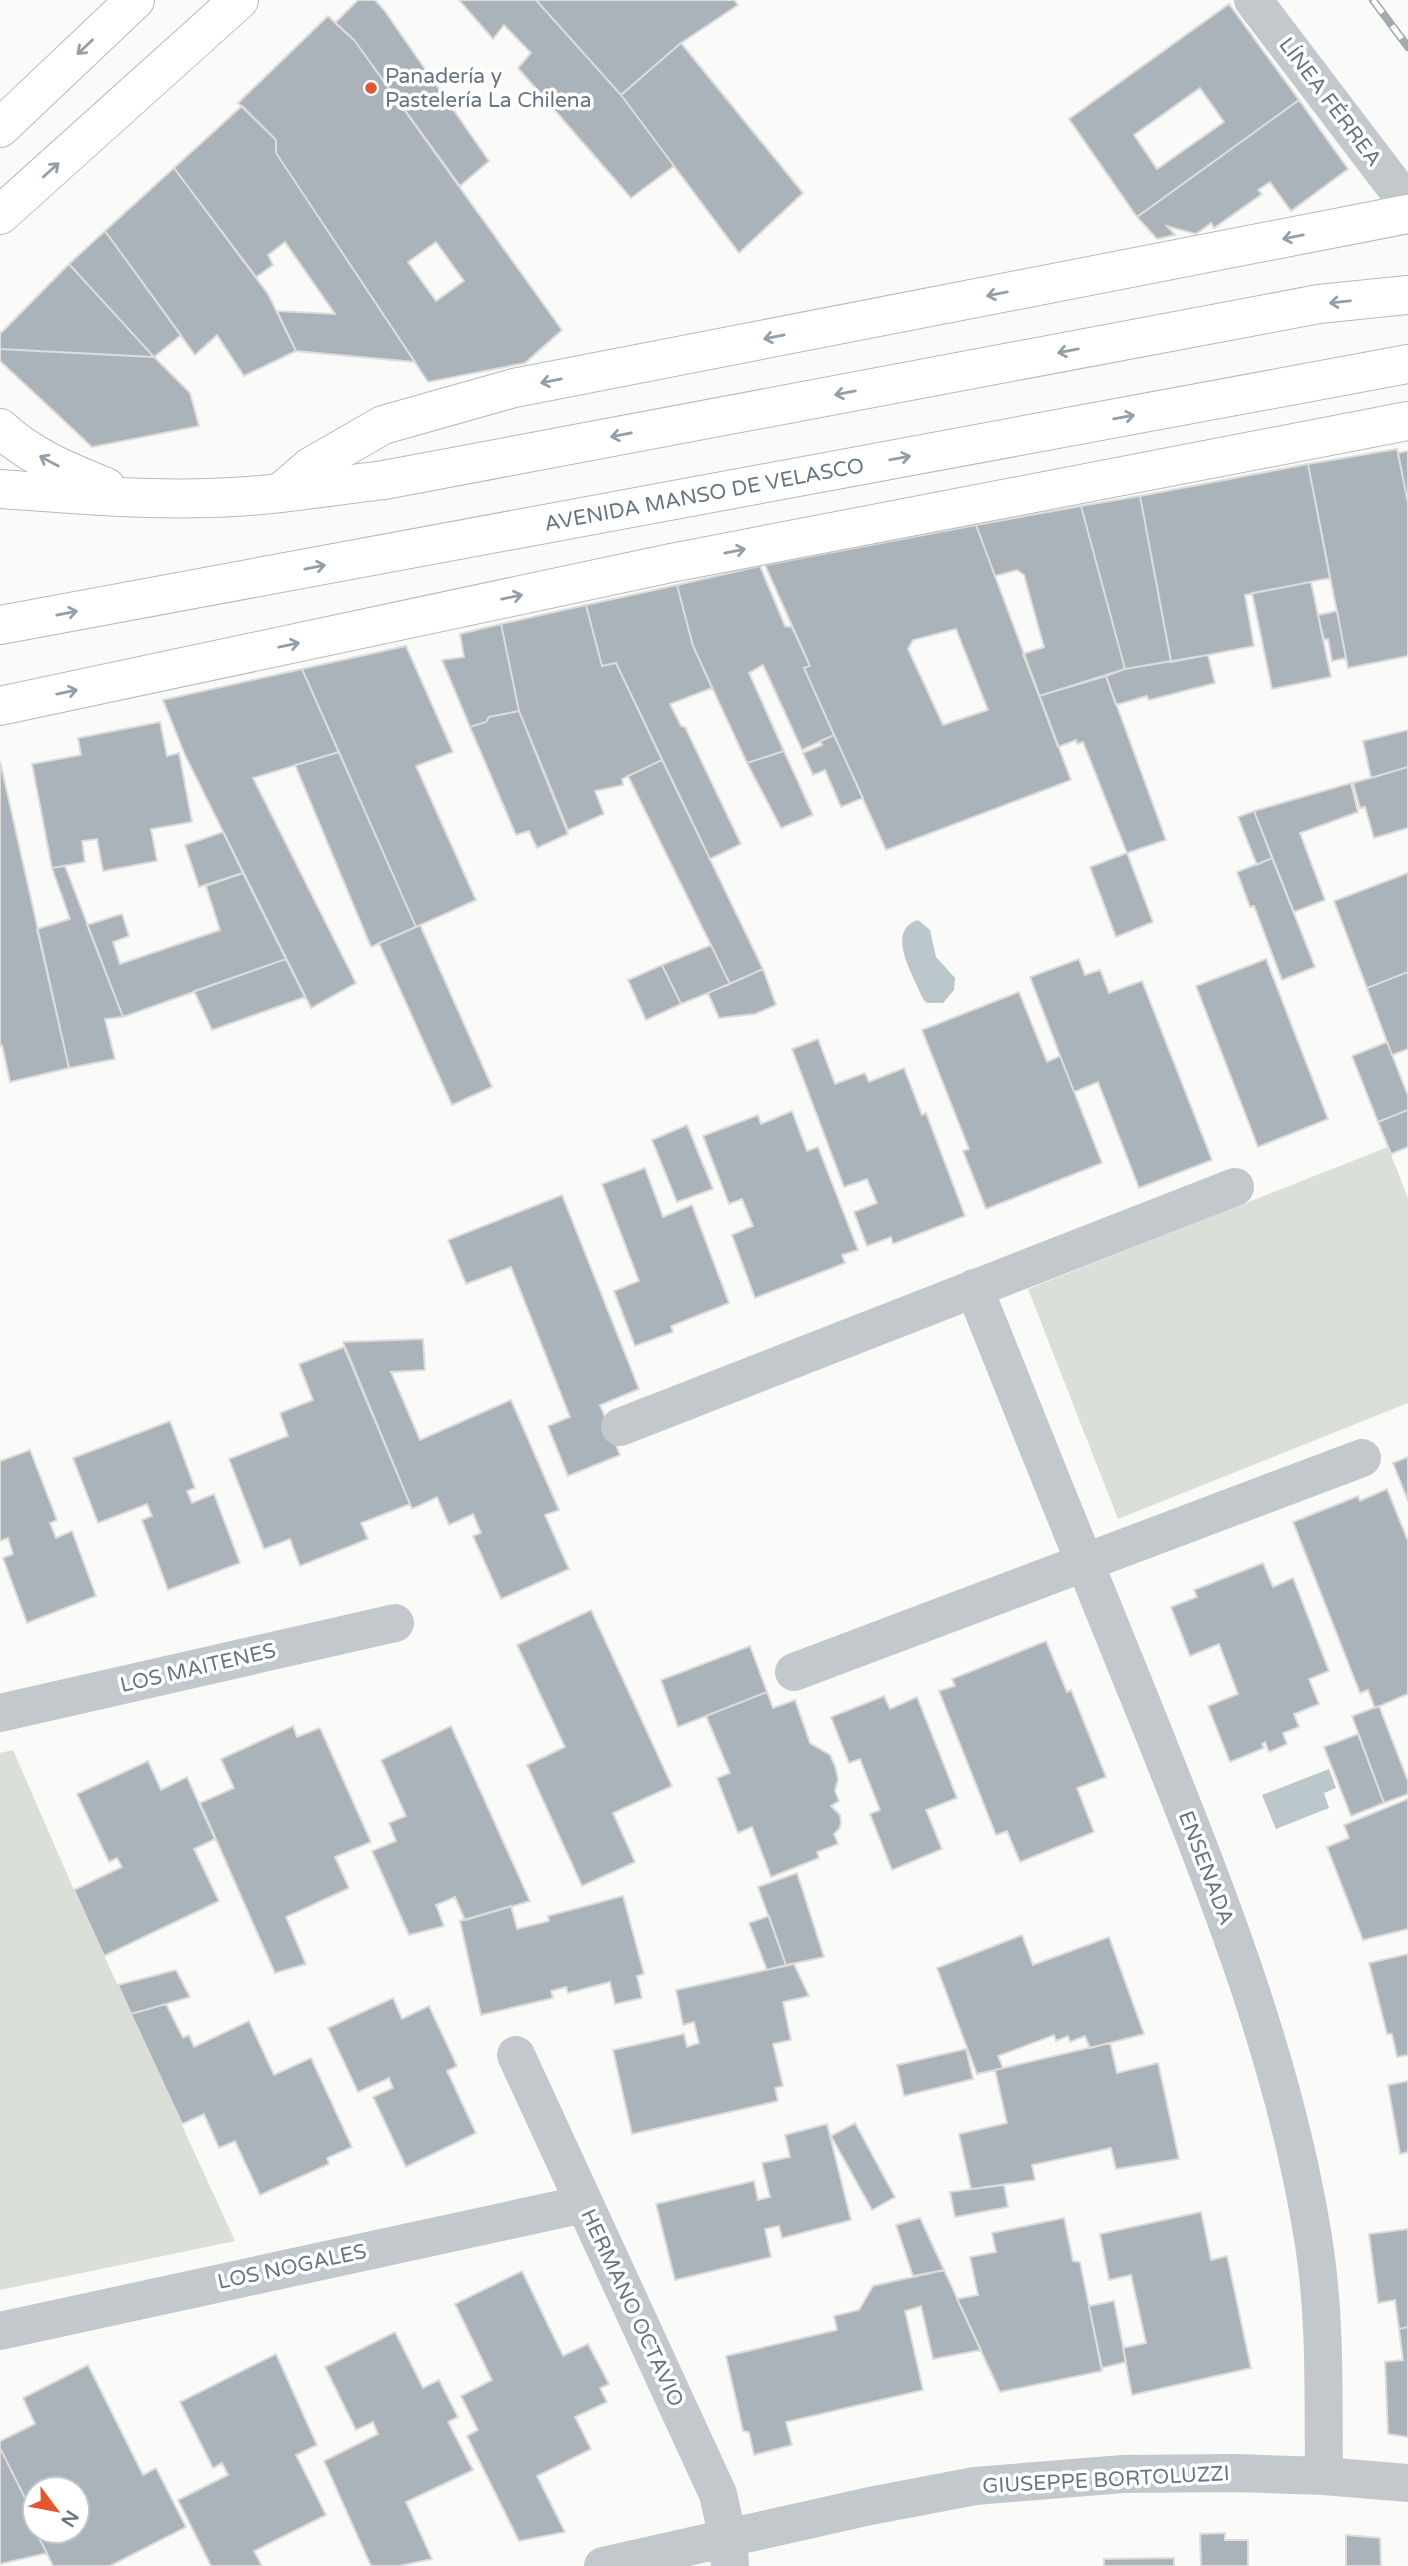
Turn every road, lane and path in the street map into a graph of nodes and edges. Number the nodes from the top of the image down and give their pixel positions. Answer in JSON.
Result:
{"nodes":[{"id":1,"x":135,"y":0,"type":"edge"},
{"id":2,"x":239,"y":0,"type":"edge"},
{"id":3,"x":1253,"y":0,"type":"edge"},
{"id":4,"x":0,"y":128,"type":"edge"},
{"id":5,"x":1408,"y":204,"type":"edge"},
{"id":6,"x":1408,"y":214,"type":"edge"},
{"id":7,"x":0,"y":215,"type":"edge"},
{"id":8,"x":1408,"y":295,"type":"edge"},
{"id":9,"x":1408,"y":364,"type":"edge"},
{"id":10,"x":1408,"y":421,"type":"edge"},
{"id":11,"x":0,"y":428,"type":"edge"},
{"id":12,"x":0,"y":489,"type":"edge"},
{"id":13,"x":279,"y":494,"type":"junction"},
{"id":14,"x":134,"y":498,"type":"junction"},
{"id":15,"x":0,"y":625,"type":"edge"},
{"id":16,"x":0,"y":706,"type":"edge"},
{"id":17,"x":1235,"y":1186,"type":"dead end"},
{"id":18,"x":974,"y":1288,"type":"junction"},
{"id":19,"x":620,"y":1427,"type":"dead end"},
{"id":20,"x":1362,"y":1458,"type":"dead end"},
{"id":21,"x":1084,"y":1562,"type":"junction"},
{"id":22,"x":395,"y":1623,"type":"dead end"},
{"id":23,"x":794,"y":1672,"type":"dead end"},
{"id":24,"x":0,"y":1713,"type":"edge"},
{"id":25,"x":516,"y":2055,"type":"dead end"},
{"id":26,"x":584,"y":2203,"type":"junction"},
{"id":27,"x":0,"y":2331,"type":"edge"},
{"id":28,"x":1324,"y":2476,"type":"junction"},
{"id":29,"x":1408,"y":2483,"type":"edge"},
{"id":30,"x":729,"y":2552,"type":"edge"},
{"id":31,"x":603,"y":2566,"type":"edge"}],
"edges":[{"from":1,"to":4,"type":"main road","one_way":true},
{"from":7,"to":2,"type":"main road","one_way":true},
{"from":3,"to":5,"type":"street","name":"LÍNEA FÉRREA"},
{"from":6,"to":13,"type":"main road","one_way":true},
{"from":8,"to":13,"type":"main road","one_way":true},
{"from":15,"to":9,"type":"main road","name":"AVENIDA MANSO DE VELASCO","one_way":true},
{"from":16,"to":10,"type":"main road","one_way":true},
{"from":14,"to":11,"type":"main road","one_way":true},
{"from":12,"to":14,"type":"main road"},
{"from":13,"to":14,"type":"main road"},
{"from":17,"to":18,"type":"street"},
{"from":18,"to":19,"type":"street"},
{"from":18,"to":21,"type":"street","name":"ENSENADA"},
{"from":20,"to":21,"type":"street"},
{"from":21,"to":23,"type":"street"},
{"from":21,"to":28,"type":"street","name":"ENSENADA"},
{"from":22,"to":24,"type":"street","name":"LOS MAITENES"},
{"from":25,"to":26,"type":"street","name":"HERMANO OCTAVIO"},
{"from":26,"to":27,"type":"street","name":"LOS NOGALES"},
{"from":26,"to":30,"type":"street","name":"HERMANO OCTAVIO"},
{"from":28,"to":29,"type":"street","name":"GIUSEPPE BORTOLUZZI"},
{"from":28,"to":30,"type":"street","name":"GIUSEPPE BORTOLUZZI"},
{"from":30,"to":31,"type":"street","name":"GIUSEPPE BORTOLUZZI"}]}
